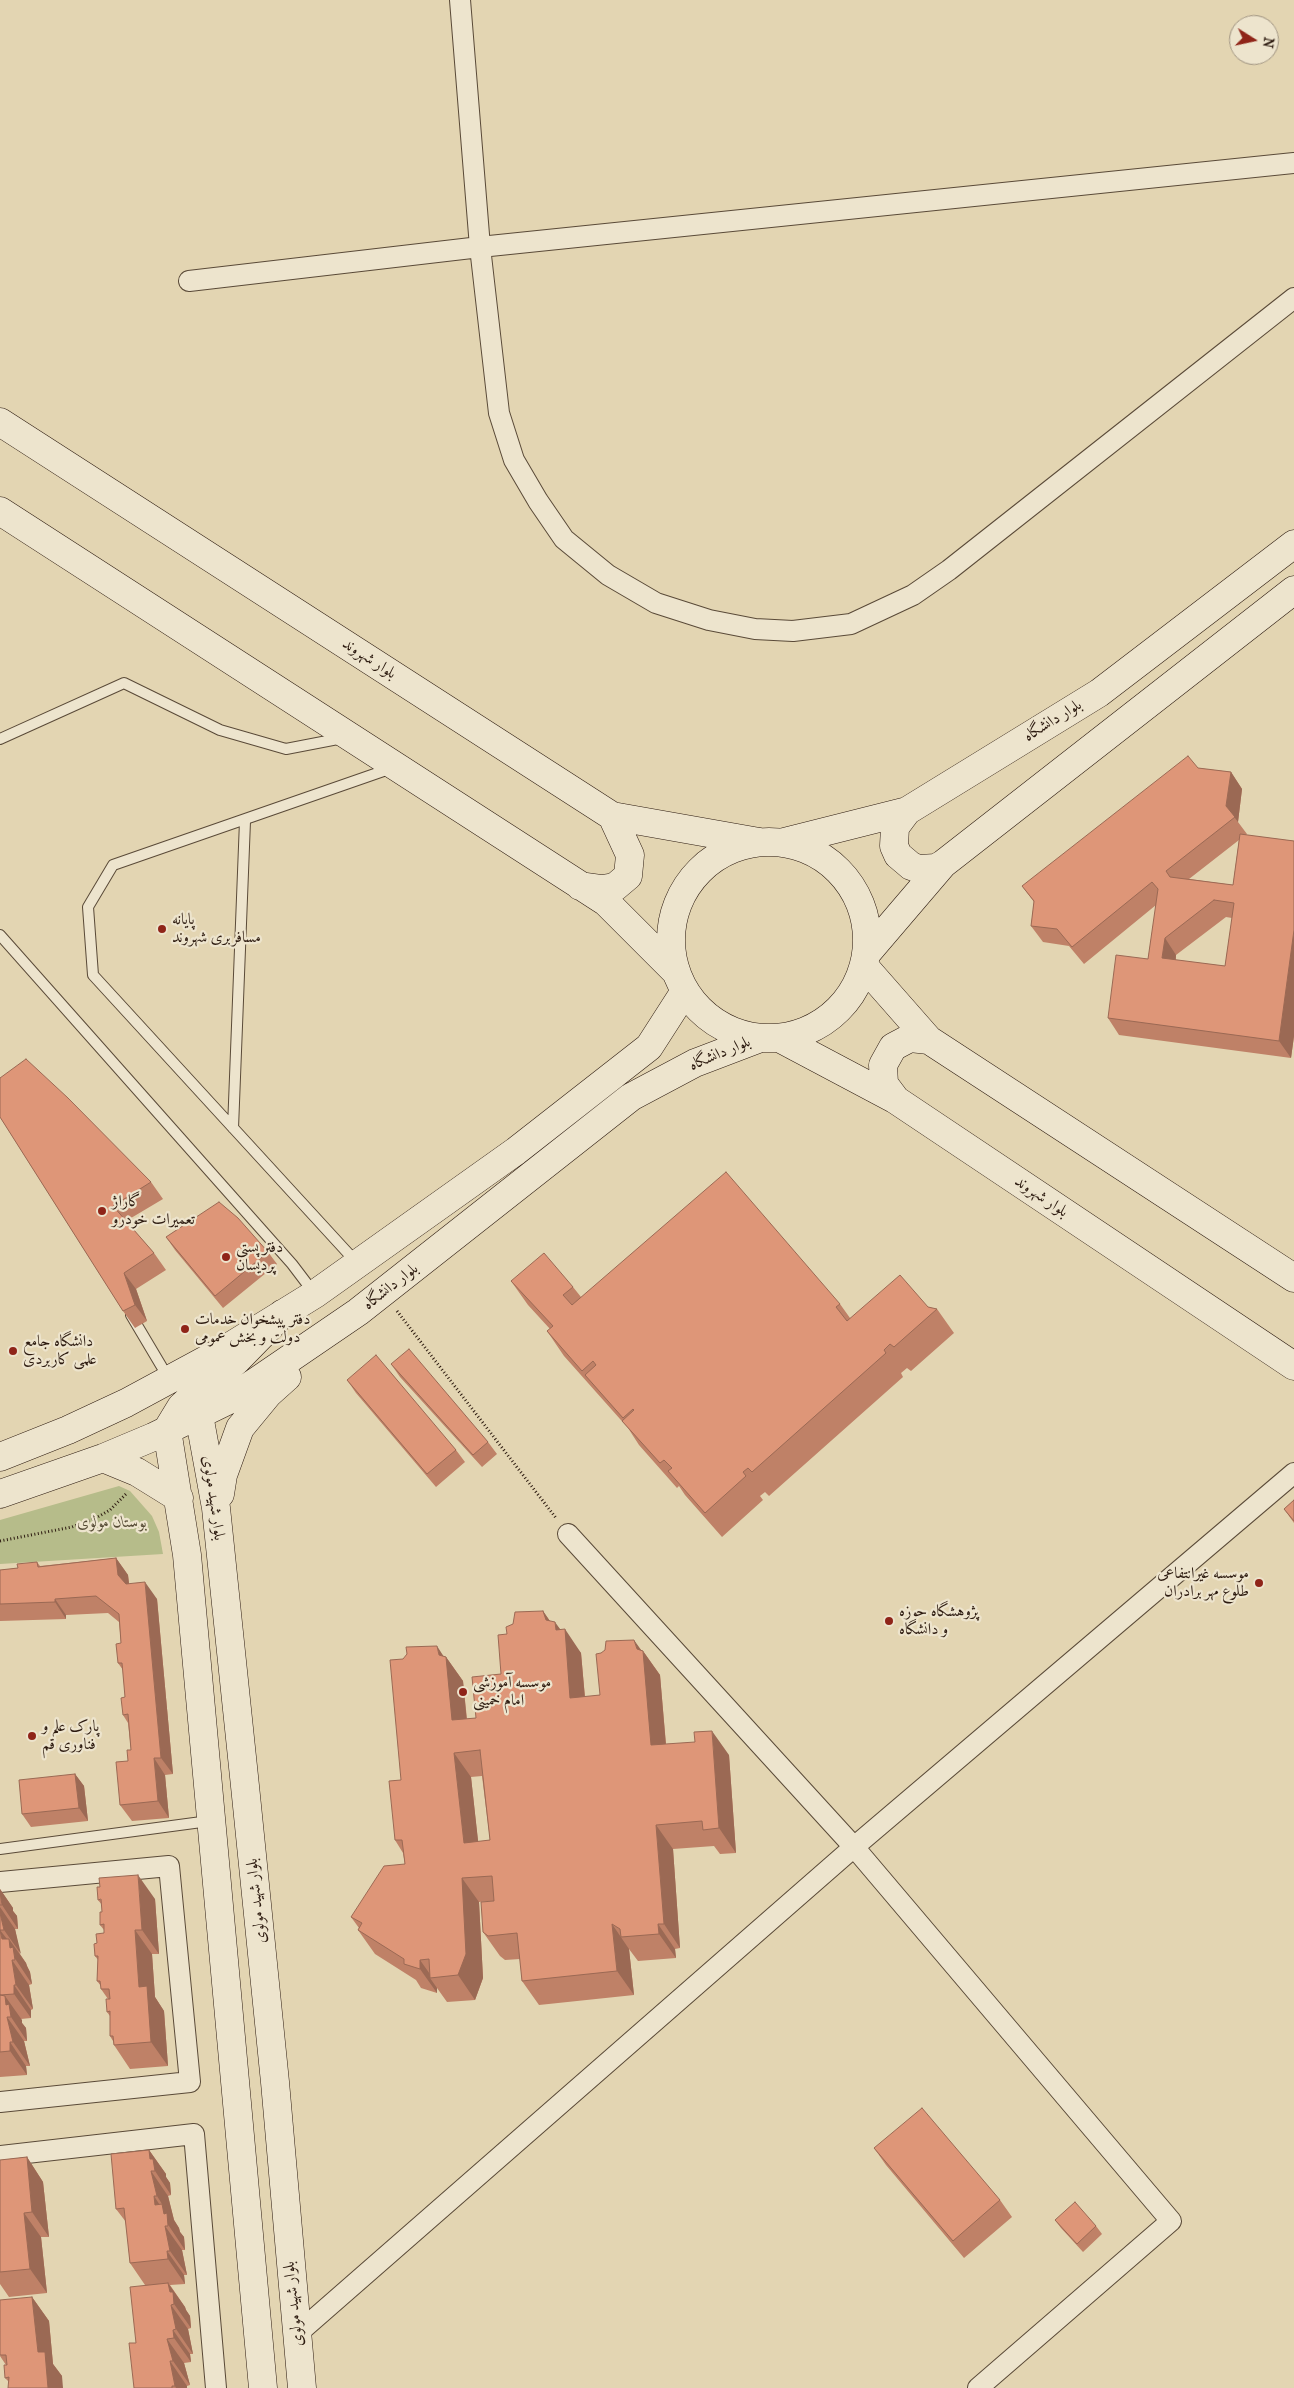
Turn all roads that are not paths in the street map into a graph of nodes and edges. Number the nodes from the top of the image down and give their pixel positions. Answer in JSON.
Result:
{"nodes":[{"id":1,"x":460,"y":0,"type":"edge"},
{"id":2,"x":1294,"y":163,"type":"edge"},
{"id":3,"x":480,"y":247,"type":"junction"},
{"id":4,"x":189,"y":280,"type":"dead end"},
{"id":5,"x":1294,"y":298,"type":"edge"},
{"id":6,"x":0,"y":422,"type":"edge"},
{"id":7,"x":0,"y":511,"type":"edge"},
{"id":8,"x":1294,"y":544,"type":"edge"},
{"id":9,"x":1294,"y":590,"type":"edge"},
{"id":10,"x":349,"y":737,"type":"junction"},
{"id":11,"x":0,"y":738,"type":"edge"},
{"id":12,"x":396,"y":767,"type":"junction"},
{"id":13,"x":907,"y":811,"type":"junction"},
{"id":14,"x":612,"y":816,"type":"junction"},
{"id":15,"x":245,"y":821,"type":"junction"},
{"id":16,"x":771,"y":842,"type":"junction"},
{"id":17,"x":943,"y":864,"type":"junction"},
{"id":18,"x":580,"y":886,"type":"junction"},
{"id":19,"x":0,"y":935,"type":"edge"},
{"id":20,"x":865,"y":959,"type":"junction"},
{"id":21,"x":680,"y":981,"type":"junction"},
{"id":22,"x":769,"y":1039,"type":"junction"},
{"id":23,"x":929,"y":1040,"type":"junction"},
{"id":24,"x":896,"y":1100,"type":"junction"},
{"id":25,"x":233,"y":1128,"type":"junction"},
{"id":26,"x":357,"y":1264,"type":"junction"},
{"id":27,"x":1294,"y":1278,"type":"edge"},
{"id":28,"x":315,"y":1294,"type":"junction"},
{"id":29,"x":124,"y":1302,"type":"edge"},
{"id":30,"x":358,"y":1312,"type":"junction"},
{"id":31,"x":282,"y":1314,"type":"junction"},
{"id":32,"x":1294,"y":1366,"type":"edge"},
{"id":33,"x":169,"y":1378,"type":"junction"},
{"id":34,"x":190,"y":1411,"type":"junction"},
{"id":35,"x":68,"y":1430,"type":"junction"},
{"id":36,"x":167,"y":1430,"type":"junction"},
{"id":37,"x":0,"y":1457,"type":"edge"},
{"id":38,"x":103,"y":1458,"type":"junction"},
{"id":39,"x":210,"y":1464,"type":"junction"},
{"id":40,"x":1294,"y":1473,"type":"edge"},
{"id":41,"x":178,"y":1488,"type":"junction"},
{"id":42,"x":0,"y":1494,"type":"edge"},
{"id":43,"x":216,"y":1508,"type":"junction"},
{"id":44,"x":568,"y":1534,"type":"road end"},
{"id":45,"x":210,"y":1821,"type":"junction"},
{"id":46,"x":854,"y":1847,"type":"junction"},
{"id":47,"x":0,"y":1849,"type":"edge"},
{"id":48,"x":0,"y":1882,"type":"edge"},
{"id":49,"x":0,"y":2102,"type":"edge"},
{"id":50,"x":0,"y":2156,"type":"edge"},
{"id":51,"x":297,"y":2334,"type":"junction"},
{"id":52,"x":216,"y":2388,"type":"edge"},
{"id":53,"x":263,"y":2388,"type":"edge"},
{"id":54,"x":302,"y":2388,"type":"edge"},
{"id":55,"x":978,"y":2388,"type":"edge"}],
"edges":[{"from":1,"to":3,"type":"street"},
{"from":2,"to":3,"type":"street"},
{"from":3,"to":4,"type":"street"},
{"from":3,"to":5,"type":"street"},
{"from":6,"to":14,"type":"main road","name":"بلوار شهروند"},
{"from":7,"to":10,"type":"main road"},
{"from":8,"to":13,"type":"main road","name":"بلوار دانشگاه"},
{"from":9,"to":17,"type":"main road"},
{"from":10,"to":11,"type":"lane"},
{"from":10,"to":12,"type":"main road"},
{"from":12,"to":15,"type":"lane"},
{"from":12,"to":18,"type":"main road"},
{"from":13,"to":16,"type":"main road","name":"بلوار دانشگاه"},
{"from":13,"to":17,"type":"main road"},
{"from":14,"to":16,"type":"main road","name":"بلوار شهروند"},
{"from":14,"to":18,"type":"main road"},
{"from":15,"to":25,"type":"lane"},
{"from":15,"to":25,"type":"lane"},
{"from":16,"to":20,"type":"main road","name":"بلوار شهروند"},
{"from":16,"to":21,"type":"main road","name":"بلوار دانشگاه"},
{"from":17,"to":20,"type":"main road"},
{"from":18,"to":21,"type":"main road"},
{"from":19,"to":28,"type":"lane"},
{"from":20,"to":22,"type":"main road","name":"بلوار دانشگاه"},
{"from":20,"to":23,"type":"main road"},
{"from":21,"to":22,"type":"main road","name":"بلوار شهروند"},
{"from":21,"to":26,"type":"main road"},
{"from":22,"to":24,"type":"main road","name":"بلوار شهروند"},
{"from":22,"to":30,"type":"main road","name":"بلوار دانشگاه"},
{"from":23,"to":24,"type":"main road"},
{"from":23,"to":27,"type":"main road"},
{"from":24,"to":32,"type":"main road","name":"بلوار شهروند"},
{"from":25,"to":26,"type":"lane"},
{"from":26,"to":28,"type":"main road"},
{"from":28,"to":31,"type":"main road"},
{"from":29,"to":33,"type":"lane"},
{"from":30,"to":34,"type":"main road","name":"بلوار دانشگاه"},
{"from":30,"to":43,"type":"main road"},
{"from":31,"to":33,"type":"main road"},
{"from":31,"to":34,"type":"main road"},
{"from":33,"to":35,"type":"main road"},
{"from":34,"to":35,"type":"main road"},
{"from":34,"to":36,"type":"main road","name":"بلوار دانشگاه"},
{"from":34,"to":39,"type":"main road","name":"بلوار شهید مولوی"},
{"from":35,"to":37,"type":"main road"},
{"from":36,"to":38,"type":"main road","name":"بلوار دانشگاه"},
{"from":36,"to":41,"type":"main road","name":"بلوار شهید مولوی"},
{"from":38,"to":41,"type":"main road"},
{"from":38,"to":42,"type":"main road","name":"بلوار دانشگاه"},
{"from":39,"to":41,"type":"main road"},
{"from":39,"to":43,"type":"main road","name":"بلوار شهید مولوی"},
{"from":40,"to":46,"type":"street"},
{"from":41,"to":45,"type":"main road","name":"بلوار شهید مولوی"},
{"from":43,"to":51,"type":"main road","name":"بلوار شهید مولوی"},
{"from":44,"to":46,"type":"street"},
{"from":45,"to":47,"type":"lane"},
{"from":45,"to":53,"type":"main road","name":"بلوار شهید مولوی"},
{"from":46,"to":51,"type":"street"},
{"from":46,"to":55,"type":"street"},
{"from":48,"to":49,"type":"street"},
{"from":50,"to":52,"type":"street"},
{"from":51,"to":54,"type":"main road","name":"بلوار شهید مولوی"}]}
